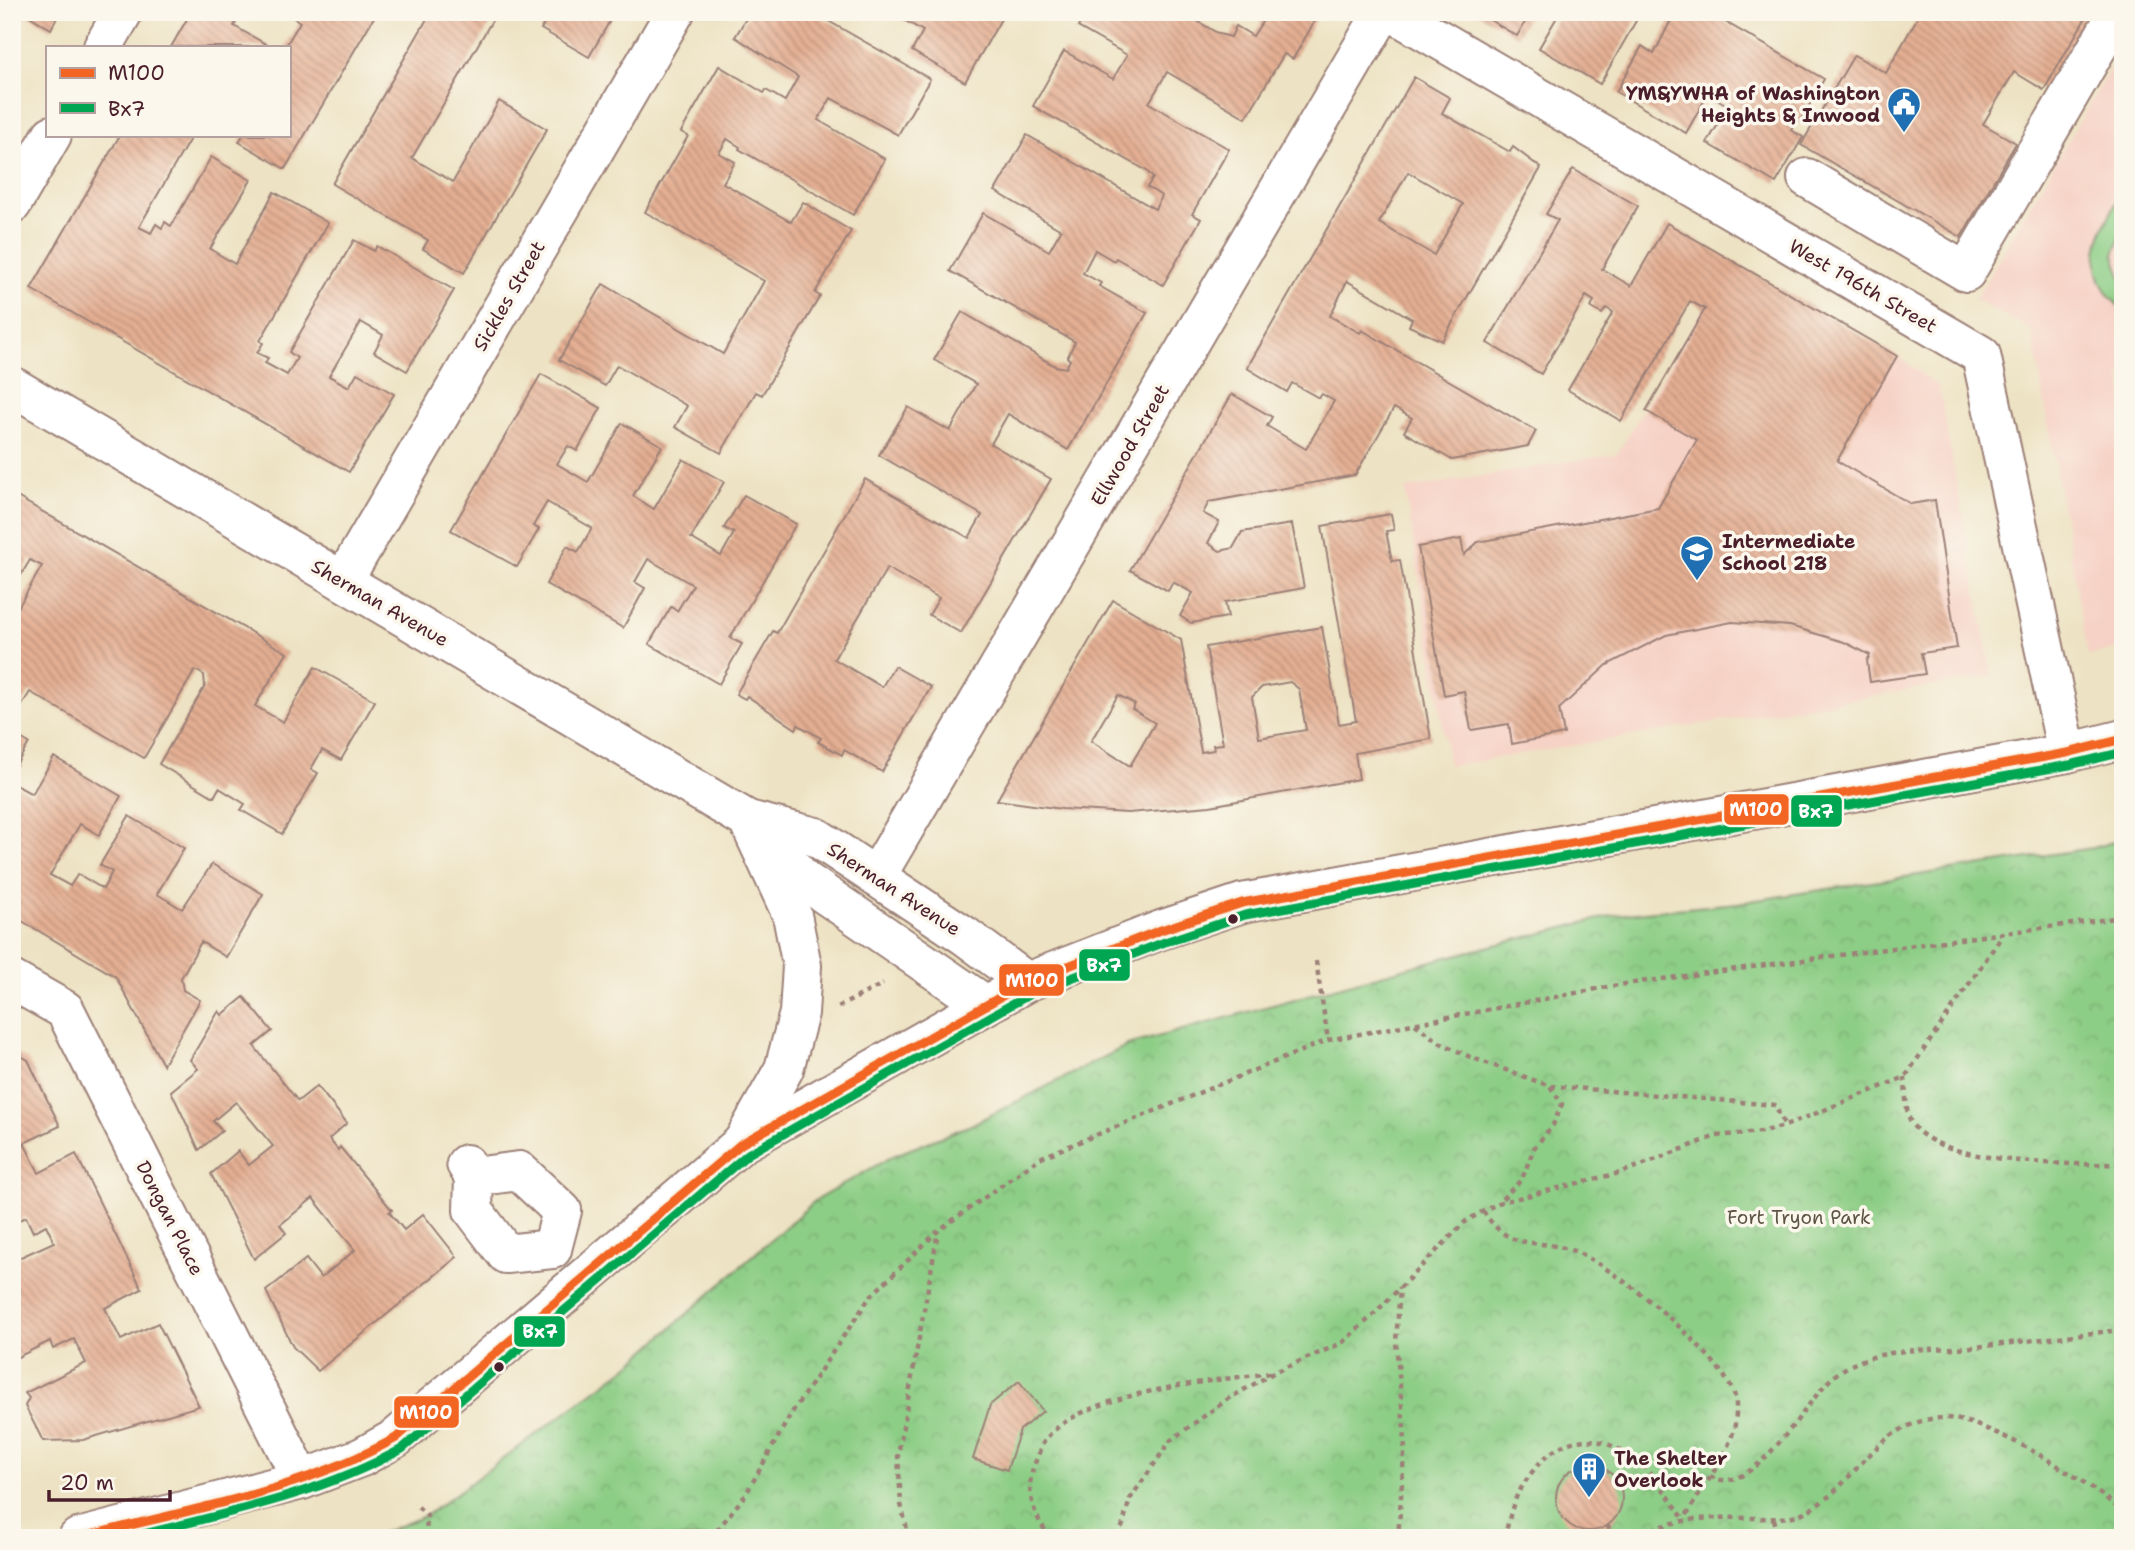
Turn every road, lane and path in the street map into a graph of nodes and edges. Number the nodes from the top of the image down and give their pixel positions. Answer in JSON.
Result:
{"nodes":[{"id":1,"x":123,"y":12,"type":"edge"},
{"id":2,"x":675,"y":12,"type":"edge"},
{"id":3,"x":1383,"y":12,"type":"edge"},
{"id":4,"x":1392,"y":12,"type":"edge"},
{"id":5,"x":2118,"y":12,"type":"edge"},
{"id":6,"x":104,"y":46,"type":"edge"},
{"id":7,"x":51,"y":136,"type":"edge"},
{"id":8,"x":1807,"y":178,"type":"dead end"},
{"id":9,"x":12,"y":204,"type":"edge"},
{"id":10,"x":12,"y":386,"type":"edge"},
{"id":11,"x":343,"y":581,"type":"junction"},
{"id":12,"x":2123,"y":739,"type":"edge"},
{"id":13,"x":2067,"y":753,"type":"junction"},
{"id":14,"x":748,"y":820,"type":"junction"},
{"id":15,"x":876,"y":877,"type":"junction"},
{"id":16,"x":2123,"y":917,"type":"edge"},
{"id":17,"x":2003,"y":936,"type":"junction"},
{"id":18,"x":1315,"y":961,"type":"dead end"},
{"id":19,"x":894,"y":978,"type":"dead end"},
{"id":20,"x":12,"y":980,"type":"edge"},
{"id":21,"x":1027,"y":982,"type":"junction"},
{"id":22,"x":984,"y":1004,"type":"junction"},
{"id":23,"x":830,"y":1011,"type":"dead end"},
{"id":24,"x":1415,"y":1024,"type":"junction"},
{"id":25,"x":1328,"y":1040,"type":"junction"},
{"id":26,"x":1905,"y":1077,"type":"junction"},
{"id":27,"x":1550,"y":1086,"type":"junction"},
{"id":28,"x":1785,"y":1126,"type":"junction"},
{"id":29,"x":741,"y":1144,"type":"junction"},
{"id":30,"x":2123,"y":1164,"type":"edge"},
{"id":31,"x":1497,"y":1203,"type":"junction"},
{"id":32,"x":1483,"y":1211,"type":"junction"},
{"id":33,"x":939,"y":1230,"type":"junction"},
{"id":34,"x":552,"y":1249,"type":"junction"},
{"id":35,"x":578,"y":1283,"type":"junction"},
{"id":36,"x":1400,"y":1287,"type":"junction"},
{"id":37,"x":2123,"y":1330,"type":"edge"},
{"id":38,"x":1275,"y":1372,"type":"junction"},
{"id":39,"x":1710,"y":1475,"type":"junction"},
{"id":40,"x":302,"y":1480,"type":"junction"},
{"id":41,"x":418,"y":1507,"type":"dead end"},
{"id":42,"x":2123,"y":1512,"type":"edge"},
{"id":43,"x":1684,"y":1518,"type":"junction"},
{"id":44,"x":1774,"y":1519,"type":"junction"},
{"id":45,"x":1607,"y":1525,"type":"dead end"},
{"id":46,"x":78,"y":1538,"type":"edge"},
{"id":47,"x":426,"y":1538,"type":"edge"},
{"id":48,"x":711,"y":1538,"type":"edge"},
{"id":49,"x":909,"y":1538,"type":"edge"},
{"id":50,"x":1051,"y":1538,"type":"edge"},
{"id":51,"x":1119,"y":1538,"type":"edge"},
{"id":52,"x":1398,"y":1538,"type":"edge"},
{"id":53,"x":1504,"y":1538,"type":"edge"},
{"id":54,"x":1615,"y":1538,"type":"edge"},
{"id":55,"x":1634,"y":1538,"type":"edge"},
{"id":56,"x":1780,"y":1538,"type":"edge"},
{"id":57,"x":1790,"y":1538,"type":"edge"}],
"edges":[{"from":1,"to":6,"type":"main road"},
{"from":2,"to":11,"type":"main road","name":"Sickles Street"},
{"from":3,"to":15,"type":"main road","name":"Ellwood Street"},
{"from":4,"to":13,"type":"main road","name":"West 196th Street"},
{"from":5,"to":8,"type":"main road"},
{"from":7,"to":9,"type":"main road"},
{"from":10,"to":11,"type":"main road","name":"Sherman Avenue"},
{"from":11,"to":14,"type":"main road","name":"Sherman Avenue"},
{"from":12,"to":13,"type":"main road"},
{"from":13,"to":21,"type":"main road"},
{"from":14,"to":15,"type":"main road","name":"Sherman Avenue"},
{"from":14,"to":22,"type":"main road","name":"Sherman Avenue"},
{"from":14,"to":29,"type":"main road"},
{"from":15,"to":21,"type":"main road","name":"Sherman Avenue"},
{"from":16,"to":17,"type":"path"},
{"from":17,"to":24,"type":"path"},
{"from":17,"to":26,"type":"path"},
{"from":18,"to":25,"type":"path"},
{"from":19,"to":23,"type":"path"},
{"from":20,"to":40,"type":"main road","name":"Dongan Place"},
{"from":21,"to":22,"type":"main road"},
{"from":22,"to":29,"type":"main road"},
{"from":24,"to":25,"type":"path"},
{"from":24,"to":27,"type":"path"},
{"from":25,"to":33,"type":"path"},
{"from":26,"to":28,"type":"path"},
{"from":26,"to":30,"type":"path"},
{"from":27,"to":28,"type":"path"},
{"from":27,"to":31,"type":"path"},
{"from":28,"to":31,"type":"path"},
{"from":29,"to":35,"type":"main road"},
{"from":31,"to":32,"type":"path"},
{"from":32,"to":36,"type":"path"},
{"from":32,"to":39,"type":"path"},
{"from":33,"to":48,"type":"path"},
{"from":33,"to":49,"type":"path"},
{"from":34,"to":34,"type":"main road"},
{"from":34,"to":35,"type":"main road"},
{"from":35,"to":40,"type":"main road"},
{"from":36,"to":38,"type":"path"},
{"from":36,"to":52,"type":"path"},
{"from":37,"to":39,"type":"path"},
{"from":38,"to":50,"type":"path"},
{"from":38,"to":51,"type":"path"},
{"from":39,"to":43,"type":"path"},
{"from":40,"to":46,"type":"main road"},
{"from":41,"to":47,"type":"path"},
{"from":42,"to":44,"type":"path"},
{"from":43,"to":44,"type":"path"},
{"from":43,"to":53,"type":"path"},
{"from":43,"to":55,"type":"path"},
{"from":44,"to":56,"type":"path"},
{"from":45,"to":54,"type":"path"},
{"from":56,"to":57,"type":"path"}]}
